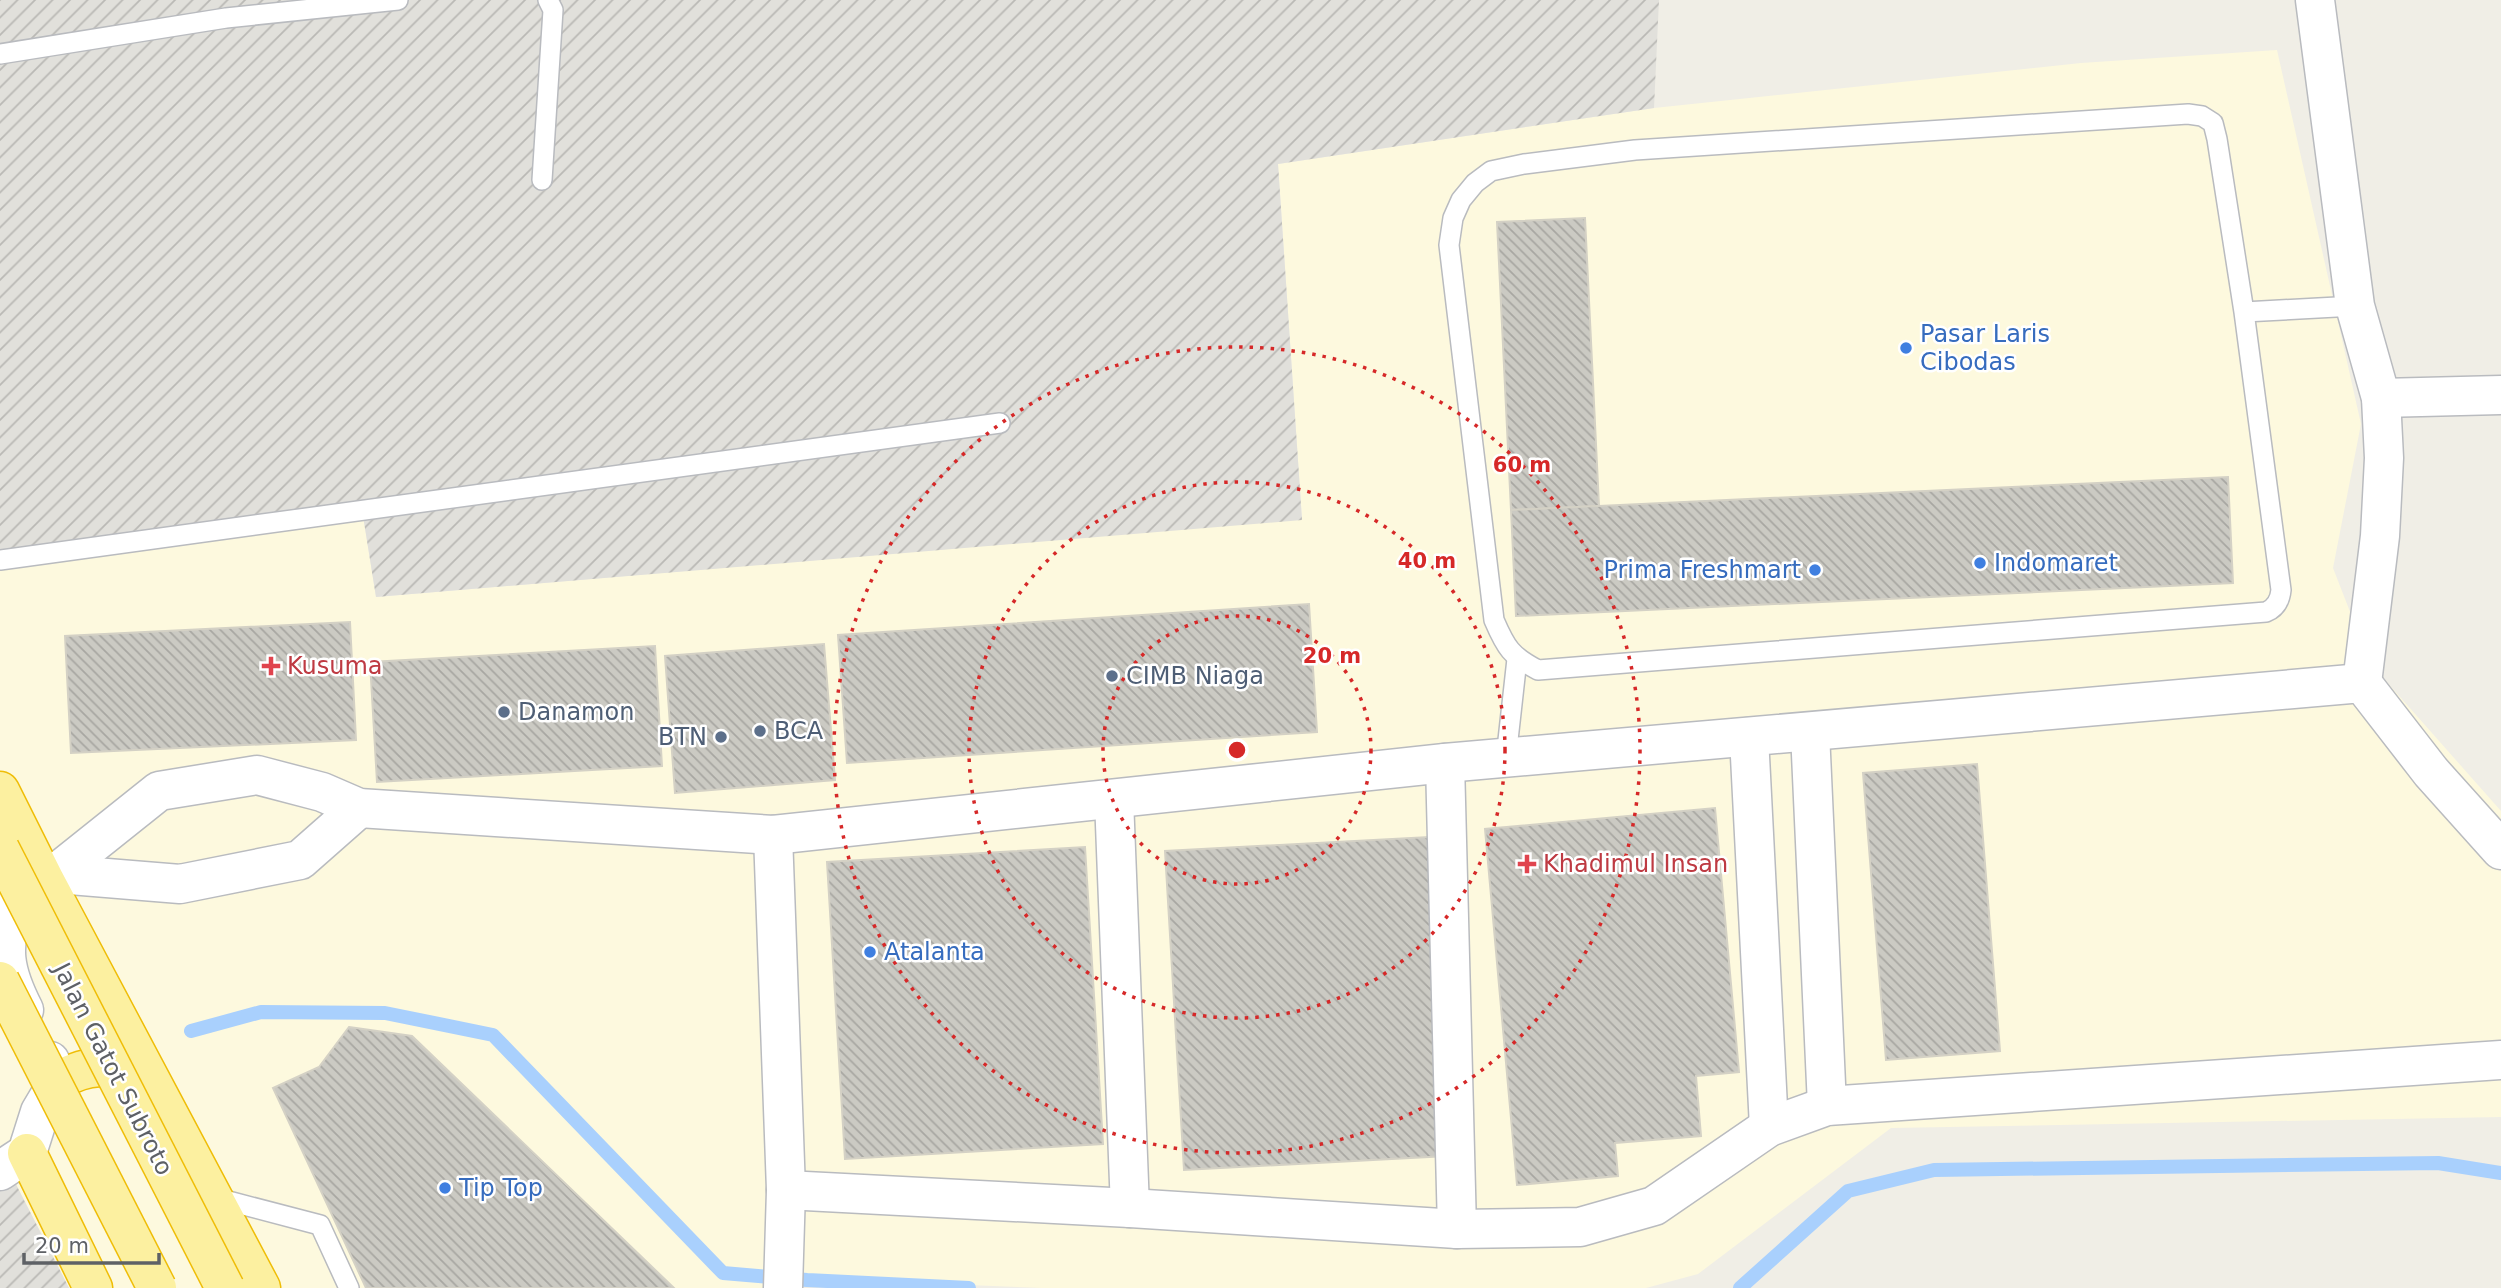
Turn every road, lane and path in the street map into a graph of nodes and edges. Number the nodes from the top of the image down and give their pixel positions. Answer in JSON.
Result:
{"nodes":[{"id":1,"x":239,"y":0,"type":"edge"},
{"id":2,"x":398,"y":0,"type":"edge"},
{"id":3,"x":548,"y":0,"type":"edge"},
{"id":4,"x":2315,"y":0,"type":"edge"},
{"id":5,"x":226,"y":18,"type":"junction"},
{"id":6,"x":0,"y":54,"type":"edge"},
{"id":7,"x":542,"y":180,"type":"dead end"},
{"id":8,"x":2355,"y":306,"type":"junction"},
{"id":9,"x":2244,"y":312,"type":"junction"},
{"id":10,"x":2501,"y":395,"type":"edge"},
{"id":11,"x":2381,"y":398,"type":"junction"},
{"id":12,"x":1000,"y":422,"type":"dead end"},
{"id":13,"x":0,"y":560,"type":"edge"},
{"id":14,"x":1517,"y":659,"type":"junction"},
{"id":15,"x":2362,"y":683,"type":"junction"},
{"id":16,"x":1810,"y":732,"type":"junction"},
{"id":17,"x":1749,"y":737,"type":"junction"},
{"id":18,"x":1506,"y":758,"type":"junction"},
{"id":19,"x":1446,"y":763,"type":"junction"},
{"id":20,"x":0,"y":791,"type":"edge"},
{"id":21,"x":1114,"y":799,"type":"junction"},
{"id":22,"x":359,"y":808,"type":"junction"},
{"id":23,"x":773,"y":835,"type":"junction"},
{"id":24,"x":0,"y":849,"type":"edge"},
{"id":25,"x":2501,"y":850,"type":"edge"},
{"id":26,"x":51,"y":878,"type":"junction"},
{"id":27,"x":6,"y":994,"type":"edge"},
{"id":28,"x":2501,"y":1060,"type":"edge"},
{"id":29,"x":59,"y":1080,"type":"junction"},
{"id":30,"x":1827,"y":1106,"type":"junction"},
{"id":31,"x":168,"y":1115,"type":"junction"},
{"id":32,"x":1769,"y":1127,"type":"junction"},
{"id":33,"x":14,"y":1162,"type":"edge"},
{"id":34,"x":786,"y":1190,"type":"junction"},
{"id":35,"x":212,"y":1196,"type":"junction"},
{"id":36,"x":1130,"y":1208,"type":"junction"},
{"id":37,"x":1457,"y":1229,"type":"junction"},
{"id":38,"x":93,"y":1288,"type":"edge"},
{"id":39,"x":157,"y":1288,"type":"edge"},
{"id":40,"x":225,"y":1288,"type":"edge"},
{"id":41,"x":261,"y":1288,"type":"edge"},
{"id":42,"x":349,"y":1288,"type":"edge"},
{"id":43,"x":783,"y":1288,"type":"edge"}],
"edges":[{"from":1,"to":5,"type":"lane"},
{"from":2,"to":5,"type":"lane"},
{"from":3,"to":7,"type":"lane"},
{"from":4,"to":8,"type":"street"},
{"from":5,"to":6,"type":"lane"},
{"from":8,"to":9,"type":"lane"},
{"from":8,"to":11,"type":"street"},
{"from":9,"to":14,"type":"lane"},
{"from":9,"to":14,"type":"lane"},
{"from":10,"to":11,"type":"street"},
{"from":11,"to":15,"type":"street"},
{"from":12,"to":13,"type":"lane"},
{"from":14,"to":18,"type":"lane"},
{"from":15,"to":16,"type":"street"},
{"from":15,"to":25,"type":"street"},
{"from":16,"to":17,"type":"street"},
{"from":16,"to":30,"type":"street"},
{"from":17,"to":18,"type":"street"},
{"from":17,"to":32,"type":"street"},
{"from":18,"to":19,"type":"street"},
{"from":19,"to":21,"type":"street"},
{"from":19,"to":37,"type":"street"},
{"from":20,"to":26,"type":"highway"},
{"from":21,"to":23,"type":"street"},
{"from":21,"to":36,"type":"street"},
{"from":22,"to":23,"type":"street"},
{"from":22,"to":26,"type":"street"},
{"from":22,"to":26,"type":"street"},
{"from":23,"to":34,"type":"street"},
{"from":24,"to":40,"type":"highway","name":"Jalan Gatot Subroto","bridge":true},
{"from":26,"to":27,"type":"street"},
{"from":26,"to":31,"type":"highway"},
{"from":27,"to":29,"type":"street"},
{"from":27,"to":39,"type":"highway","bridge":true},
{"from":28,"to":30,"type":"street"},
{"from":29,"to":31,"type":"highway"},
{"from":29,"to":33,"type":"street"},
{"from":30,"to":32,"type":"street"},
{"from":31,"to":35,"type":"highway"},
{"from":32,"to":37,"type":"street"},
{"from":33,"to":38,"type":"highway"},
{"from":34,"to":36,"type":"street"},
{"from":34,"to":43,"type":"street"},
{"from":35,"to":41,"type":"highway"},
{"from":35,"to":42,"type":"lane"},
{"from":36,"to":37,"type":"street"}]}
